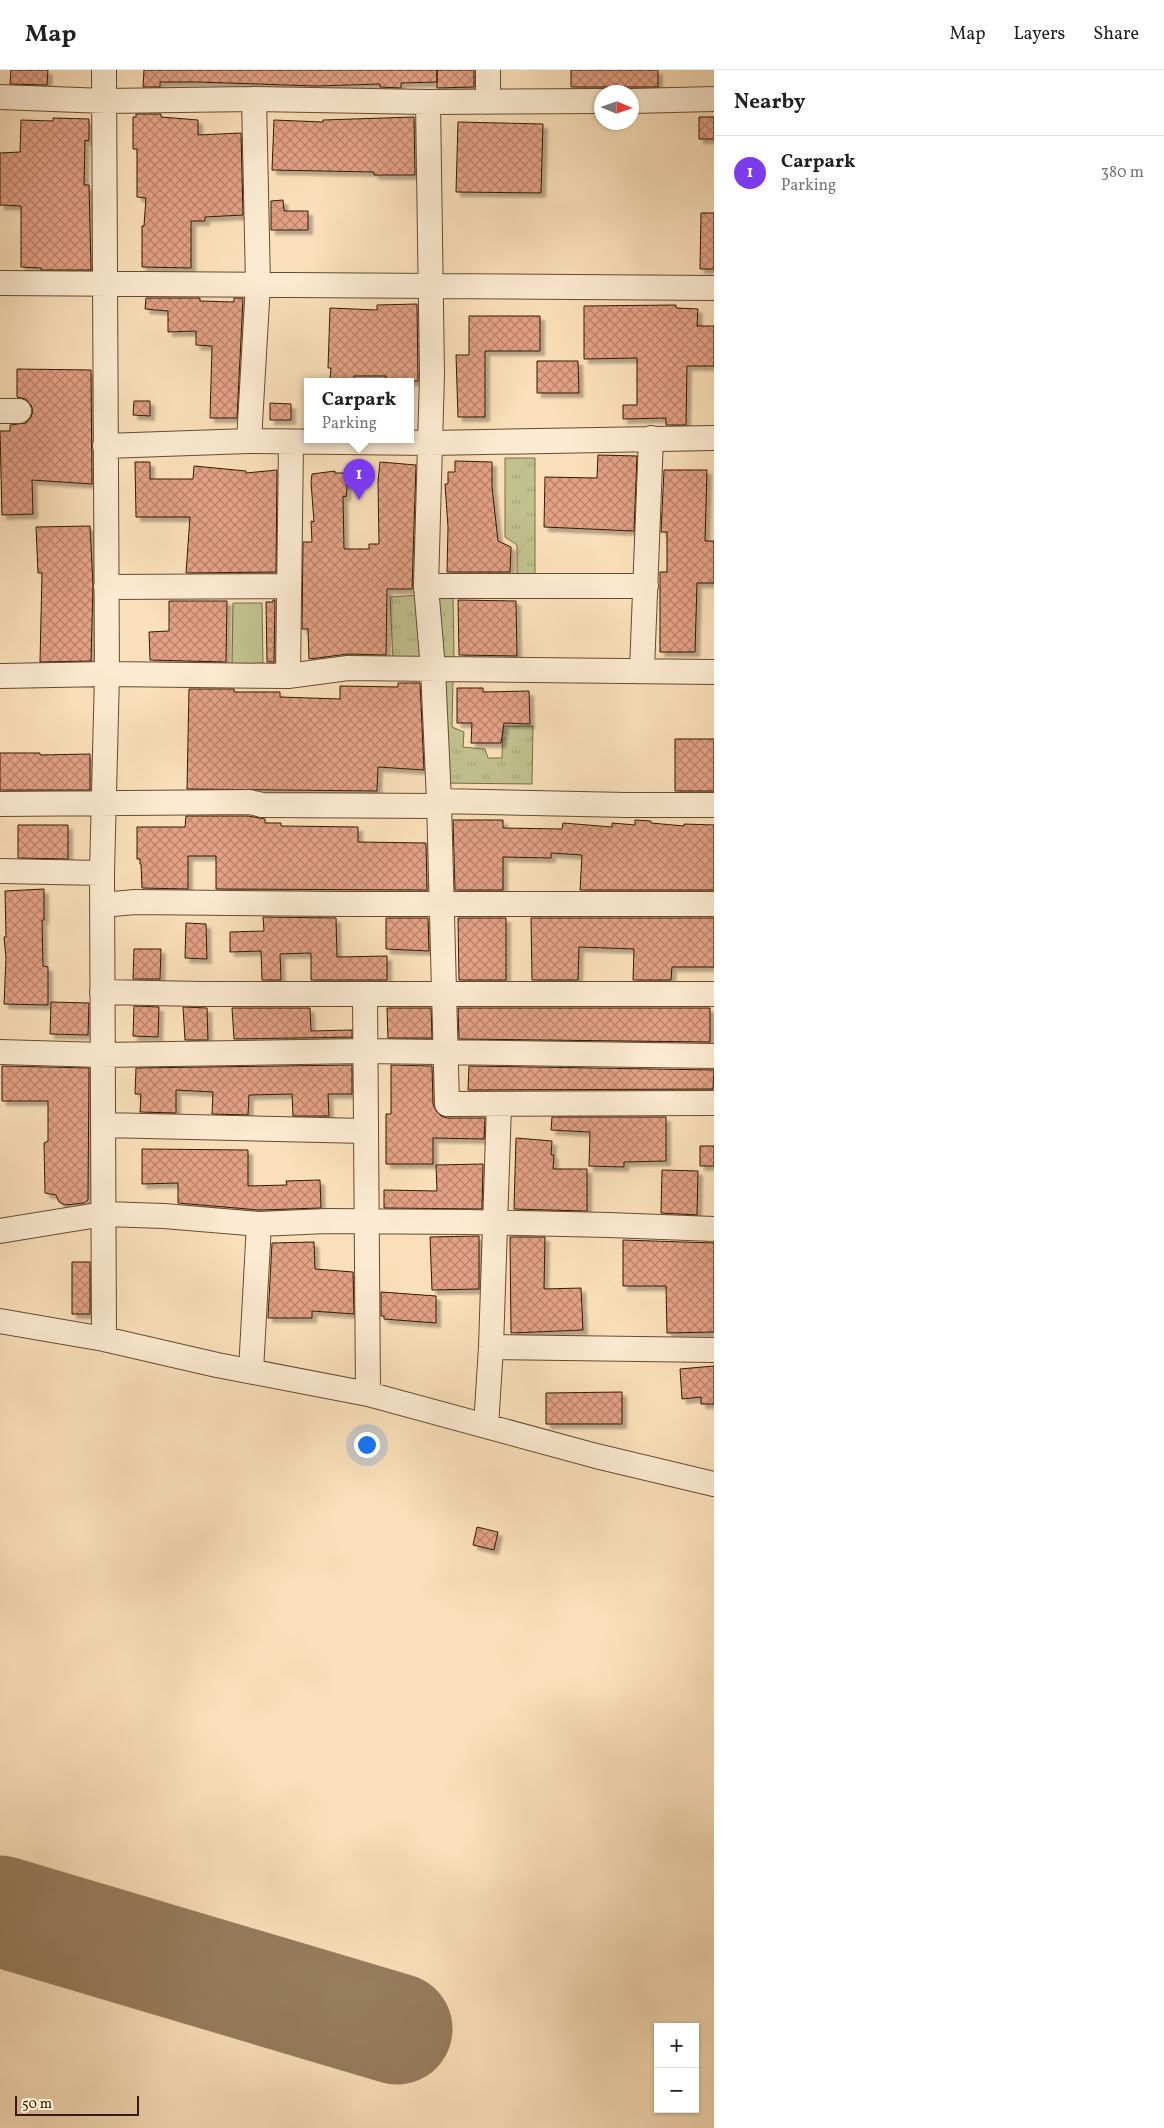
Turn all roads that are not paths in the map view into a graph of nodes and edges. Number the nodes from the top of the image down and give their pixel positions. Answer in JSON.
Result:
{"nodes":[{"id":1,"x":104,"y":70,"type":"edge"},
{"id":2,"x":488,"y":70,"type":"edge"},
{"id":3,"x":0,"y":98,"type":"edge"},
{"id":4,"x":254,"y":99,"type":"junction"},
{"id":5,"x":714,"y":99,"type":"edge"},
{"id":6,"x":105,"y":101,"type":"junction"},
{"id":7,"x":594,"y":101,"type":"edge"},
{"id":8,"x":639,"y":101,"type":"edge"},
{"id":9,"x":428,"y":102,"type":"junction"},
{"id":10,"x":488,"y":102,"type":"junction"},
{"id":11,"x":0,"y":283,"type":"edge"},
{"id":12,"x":106,"y":283,"type":"junction"},
{"id":13,"x":258,"y":284,"type":"junction"},
{"id":14,"x":430,"y":285,"type":"junction"},
{"id":15,"x":714,"y":288,"type":"edge"},
{"id":16,"x":650,"y":438,"type":"junction"},
{"id":17,"x":714,"y":438,"type":"edge"},
{"id":18,"x":249,"y":441,"type":"junction"},
{"id":19,"x":291,"y":442,"type":"junction"},
{"id":20,"x":304,"y":442,"type":"edge"},
{"id":21,"x":414,"y":443,"type":"edge"},
{"id":22,"x":430,"y":443,"type":"junction"},
{"id":23,"x":105,"y":446,"type":"junction"},
{"id":24,"x":288,"y":586,"type":"junction"},
{"id":25,"x":426,"y":586,"type":"junction"},
{"id":26,"x":646,"y":586,"type":"junction"},
{"id":27,"x":106,"y":587,"type":"junction"},
{"id":28,"x":433,"y":669,"type":"junction"},
{"id":29,"x":642,"y":670,"type":"junction"},
{"id":30,"x":714,"y":672,"type":"edge"},
{"id":31,"x":107,"y":674,"type":"junction"},
{"id":32,"x":0,"y":676,"type":"edge"},
{"id":33,"x":288,"y":676,"type":"junction"},
{"id":34,"x":439,"y":801,"type":"junction"},
{"id":35,"x":0,"y":804,"type":"edge"},
{"id":36,"x":105,"y":804,"type":"junction"},
{"id":37,"x":714,"y":805,"type":"edge"},
{"id":38,"x":0,"y":871,"type":"edge"},
{"id":39,"x":102,"y":873,"type":"junction"},
{"id":40,"x":442,"y":904,"type":"junction"},
{"id":41,"x":714,"y":904,"type":"edge"},
{"id":42,"x":102,"y":905,"type":"junction"},
{"id":43,"x":102,"y":992,"type":"junction"},
{"id":44,"x":365,"y":994,"type":"junction"},
{"id":45,"x":443,"y":994,"type":"junction"},
{"id":46,"x":714,"y":994,"type":"edge"},
{"id":47,"x":364,"y":1051,"type":"junction"},
{"id":48,"x":0,"y":1052,"type":"edge"},
{"id":49,"x":447,"y":1052,"type":"junction"},
{"id":50,"x":102,"y":1055,"type":"junction"},
{"id":51,"x":714,"y":1056,"type":"edge"},
{"id":52,"x":714,"y":1103,"type":"edge"},
{"id":53,"x":499,"y":1104,"type":"junction"},
{"id":54,"x":102,"y":1125,"type":"junction"},
{"id":55,"x":366,"y":1132,"type":"junction"},
{"id":56,"x":104,"y":1214,"type":"junction"},
{"id":57,"x":368,"y":1222,"type":"junction"},
{"id":58,"x":496,"y":1223,"type":"junction"},
{"id":59,"x":259,"y":1224,"type":"junction"},
{"id":60,"x":714,"y":1229,"type":"edge"},
{"id":61,"x":0,"y":1231,"type":"edge"},
{"id":62,"x":0,"y":1321,"type":"edge"},
{"id":63,"x":104,"y":1339,"type":"junction"},
{"id":64,"x":491,"y":1347,"type":"junction"},
{"id":65,"x":714,"y":1350,"type":"edge"},
{"id":66,"x":251,"y":1371,"type":"junction"},
{"id":67,"x":368,"y":1394,"type":"junction"},
{"id":68,"x":486,"y":1426,"type":"junction"},
{"id":69,"x":714,"y":1484,"type":"edge"}],
"edges":[{"from":1,"to":6,"type":"street"},
{"from":2,"to":10,"type":"street"},
{"from":3,"to":6,"type":"street"},
{"from":4,"to":6,"type":"street"},
{"from":4,"to":9,"type":"street"},
{"from":4,"to":13,"type":"street"},
{"from":5,"to":8,"type":"street"},
{"from":6,"to":12,"type":"street"},
{"from":7,"to":10,"type":"street"},
{"from":9,"to":10,"type":"street"},
{"from":9,"to":14,"type":"street"},
{"from":11,"to":12,"type":"street"},
{"from":12,"to":13,"type":"street"},
{"from":12,"to":23,"type":"street"},
{"from":13,"to":14,"type":"street"},
{"from":13,"to":18,"type":"street"},
{"from":14,"to":15,"type":"street"},
{"from":14,"to":22,"type":"street"},
{"from":16,"to":17,"type":"street"},
{"from":16,"to":22,"type":"street"},
{"from":16,"to":26,"type":"street"},
{"from":18,"to":19,"type":"street"},
{"from":18,"to":23,"type":"street"},
{"from":19,"to":20,"type":"street"},
{"from":19,"to":24,"type":"street"},
{"from":21,"to":22,"type":"street"},
{"from":22,"to":25,"type":"street"},
{"from":23,"to":27,"type":"street"},
{"from":24,"to":27,"type":"street"},
{"from":24,"to":33,"type":"street"},
{"from":25,"to":26,"type":"street"},
{"from":25,"to":28,"type":"street"},
{"from":26,"to":29,"type":"street"},
{"from":27,"to":31,"type":"street"},
{"from":28,"to":29,"type":"street"},
{"from":28,"to":33,"type":"street"},
{"from":28,"to":34,"type":"street"},
{"from":29,"to":30,"type":"street"},
{"from":31,"to":32,"type":"street"},
{"from":31,"to":33,"type":"street"},
{"from":31,"to":36,"type":"street"},
{"from":34,"to":36,"type":"street"},
{"from":34,"to":37,"type":"street"},
{"from":34,"to":40,"type":"street"},
{"from":35,"to":36,"type":"street"},
{"from":36,"to":39,"type":"street"},
{"from":38,"to":39,"type":"street"},
{"from":39,"to":42,"type":"street"},
{"from":40,"to":41,"type":"street"},
{"from":40,"to":42,"type":"street"},
{"from":40,"to":45,"type":"street"},
{"from":42,"to":43,"type":"street"},
{"from":43,"to":44,"type":"street"},
{"from":43,"to":50,"type":"street"},
{"from":44,"to":45,"type":"street"},
{"from":44,"to":47,"type":"street"},
{"from":45,"to":46,"type":"street"},
{"from":45,"to":49,"type":"street"},
{"from":47,"to":49,"type":"street"},
{"from":47,"to":50,"type":"street"},
{"from":47,"to":55,"type":"street"},
{"from":48,"to":50,"type":"street"},
{"from":49,"to":51,"type":"street"},
{"from":49,"to":53,"type":"street"},
{"from":50,"to":54,"type":"street"},
{"from":52,"to":53,"type":"street"},
{"from":53,"to":58,"type":"street"},
{"from":54,"to":55,"type":"street"},
{"from":54,"to":56,"type":"street"},
{"from":55,"to":57,"type":"street"},
{"from":56,"to":59,"type":"street"},
{"from":56,"to":61,"type":"street"},
{"from":56,"to":63,"type":"street"},
{"from":57,"to":58,"type":"street"},
{"from":57,"to":59,"type":"street"},
{"from":57,"to":67,"type":"street"},
{"from":58,"to":60,"type":"street"},
{"from":58,"to":64,"type":"street"},
{"from":59,"to":66,"type":"street"},
{"from":62,"to":63,"type":"street"},
{"from":63,"to":66,"type":"street"},
{"from":64,"to":65,"type":"street"},
{"from":64,"to":68,"type":"street"},
{"from":66,"to":67,"type":"street"},
{"from":67,"to":68,"type":"street"},
{"from":68,"to":69,"type":"street"}]}
